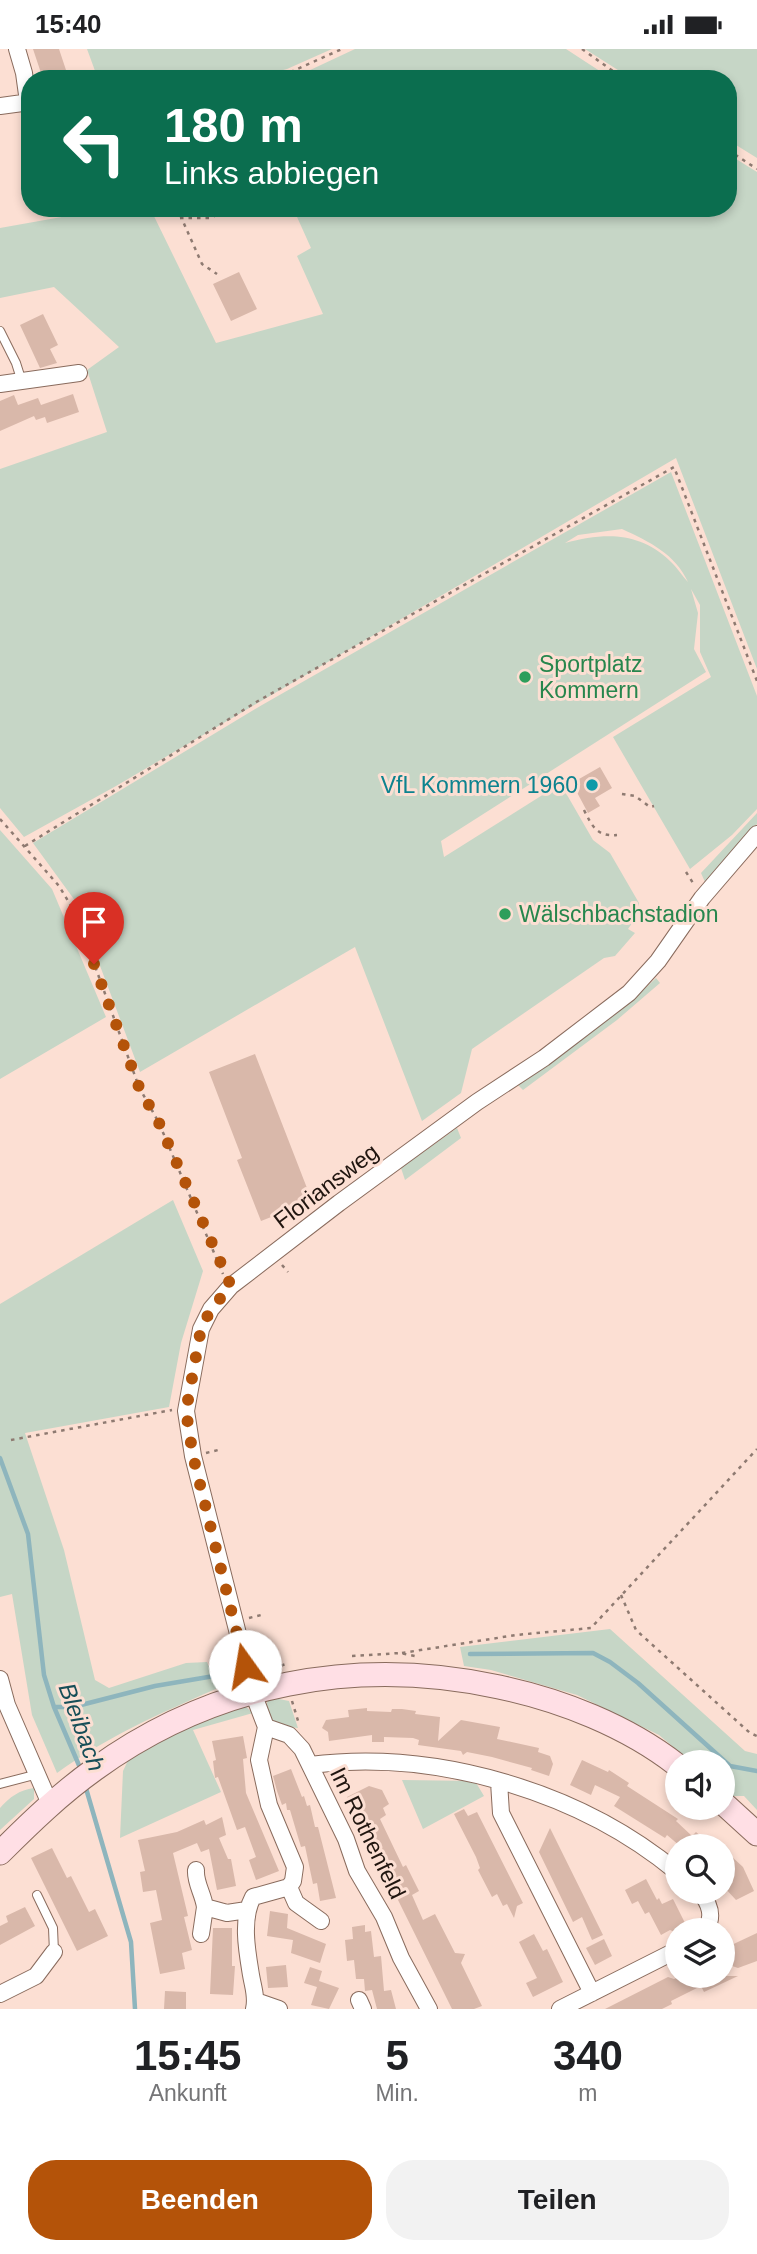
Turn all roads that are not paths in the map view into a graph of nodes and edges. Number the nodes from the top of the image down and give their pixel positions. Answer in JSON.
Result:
{"nodes":[{"id":1,"x":17,"y":49,"type":"edge"},
{"id":2,"x":23,"y":70,"type":"edge"},
{"id":3,"x":21,"y":103,"type":"edge"},
{"id":4,"x":0,"y":106,"type":"edge"},
{"id":5,"x":0,"y":331,"type":"edge"},
{"id":6,"x":79,"y":373,"type":"dead end"},
{"id":7,"x":22,"y":382,"type":"junction"},
{"id":8,"x":0,"y":384,"type":"edge"},
{"id":9,"x":757,"y":835,"type":"edge"},
{"id":10,"x":0,"y":1679,"type":"edge"},
{"id":11,"x":253,"y":1693,"type":"junction"},
{"id":12,"x":266,"y":1727,"type":"junction"},
{"id":13,"x":665,"y":1758,"type":"edge"},
{"id":14,"x":310,"y":1765,"type":"junction"},
{"id":15,"x":38,"y":1774,"type":"junction"},
{"id":16,"x":499,"y":1782,"type":"junction"},
{"id":17,"x":0,"y":1784,"type":"edge"},
{"id":18,"x":50,"y":1804,"type":"junction"},
{"id":19,"x":735,"y":1814,"type":"edge"},
{"id":20,"x":757,"y":1834,"type":"edge"},
{"id":21,"x":0,"y":1853,"type":"edge"},
{"id":22,"x":665,"y":1864,"type":"edge"},
{"id":23,"x":196,"y":1870,"type":"dead end"},
{"id":24,"x":289,"y":1887,"type":"junction"},
{"id":25,"x":37,"y":1895,"type":"dead end"},
{"id":26,"x":205,"y":1907,"type":"junction"},
{"id":27,"x":247,"y":1910,"type":"junction"},
{"id":28,"x":321,"y":1921,"type":"dead end"},
{"id":29,"x":201,"y":1934,"type":"dead end"},
{"id":30,"x":54,"y":1952,"type":"joint"},
{"id":31,"x":665,"y":1956,"type":"edge"},
{"id":32,"x":592,"y":1993,"type":"junction"},
{"id":33,"x":0,"y":1994,"type":"edge"},
{"id":34,"x":255,"y":2005,"type":"edge"},
{"id":35,"x":279,"y":2009,"type":"edge"},
{"id":36,"x":429,"y":2009,"type":"edge"},
{"id":37,"x":560,"y":2009,"type":"edge"}],
"edges":[{"from":1,"to":2,"type":"street"},
{"from":3,"to":4,"type":"street"},
{"from":5,"to":7,"type":"lane"},
{"from":6,"to":7,"type":"street"},
{"from":7,"to":8,"type":"street"},
{"from":9,"to":11,"type":"street","name":"Floriansweg"},
{"from":10,"to":15,"type":"street"},
{"from":11,"to":12,"type":"street"},
{"from":11,"to":13,"type":"street"},
{"from":11,"to":18,"type":"street"},
{"from":12,"to":14,"type":"street","name":"Im Rothenfeld"},
{"from":12,"to":24,"type":"street"},
{"from":14,"to":16,"type":"street"},
{"from":14,"to":36,"type":"street","name":"Im Rothenfeld"},
{"from":15,"to":17,"type":"lane"},
{"from":15,"to":18,"type":"street"},
{"from":16,"to":22,"type":"street"},
{"from":16,"to":32,"type":"street"},
{"from":18,"to":21,"type":"street"},
{"from":19,"to":20,"type":"street"},
{"from":23,"to":26,"type":"street"},
{"from":24,"to":27,"type":"street"},
{"from":24,"to":28,"type":"street"},
{"from":25,"to":30,"type":"lane"},
{"from":26,"to":27,"type":"street"},
{"from":26,"to":29,"type":"street"},
{"from":27,"to":34,"type":"street"},
{"from":30,"to":33,"type":"street"},
{"from":31,"to":32,"type":"street"},
{"from":32,"to":37,"type":"street"},
{"from":34,"to":35,"type":"street"}]}
